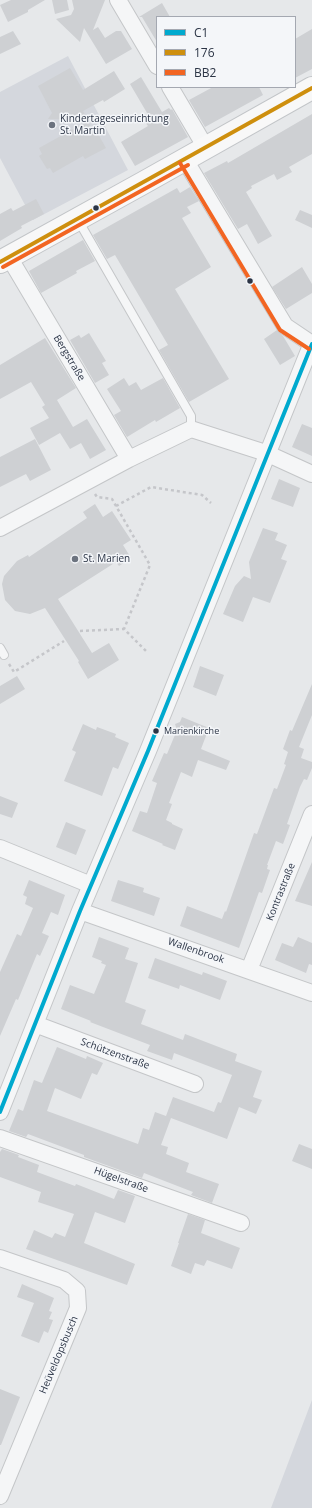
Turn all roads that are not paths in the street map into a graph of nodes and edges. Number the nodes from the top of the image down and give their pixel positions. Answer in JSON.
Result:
{"nodes":[{"id":1,"x":118,"y":0,"type":"edge"},
{"id":2,"x":156,"y":64,"type":"edge"},
{"id":3,"x":171,"y":88,"type":"edge"},
{"id":4,"x":312,"y":88,"type":"edge"},
{"id":5,"x":206,"y":148,"type":"junction"},
{"id":6,"x":185,"y":160,"type":"junction"},
{"id":7,"x":77,"y":219,"type":"junction"},
{"id":8,"x":5,"y":259,"type":"edge"},
{"id":9,"x":312,"y":343,"type":"edge"},
{"id":10,"x":191,"y":429,"type":"junction"},
{"id":11,"x":266,"y":454,"type":"junction"},
{"id":12,"x":129,"y":459,"type":"junction"},
{"id":13,"x":312,"y":474,"type":"edge"},
{"id":14,"x":0,"y":528,"type":"edge"},
{"id":15,"x":312,"y":814,"type":"edge"},
{"id":16,"x":0,"y":848,"type":"edge"},
{"id":17,"x":91,"y":885,"type":"junction"},
{"id":18,"x":80,"y":911,"type":"junction"},
{"id":19,"x":249,"y":970,"type":"junction"},
{"id":20,"x":312,"y":993,"type":"edge"},
{"id":21,"x":35,"y":1024,"type":"junction"},
{"id":22,"x":195,"y":1084,"type":"dead end"},
{"id":23,"x":3,"y":1095,"type":"edge"},
{"id":24,"x":0,"y":1112,"type":"edge"},
{"id":25,"x":0,"y":1138,"type":"edge"},
{"id":26,"x":241,"y":1223,"type":"dead end"},
{"id":27,"x":0,"y":1258,"type":"edge"},
{"id":28,"x":0,"y":1496,"type":"edge"}],
"edges":[{"from":1,"to":2,"type":"street"},
{"from":3,"to":5,"type":"street"},
{"from":4,"to":5,"type":"main road"},
{"from":5,"to":6,"type":"main road"},
{"from":6,"to":7,"type":"main road"},
{"from":6,"to":9,"type":"street"},
{"from":7,"to":8,"type":"main road"},
{"from":7,"to":10,"type":"lane"},
{"from":8,"to":12,"type":"street","name":"Bergstraße"},
{"from":9,"to":11,"type":"street"},
{"from":10,"to":11,"type":"street"},
{"from":10,"to":12,"type":"street"},
{"from":11,"to":13,"type":"street"},
{"from":11,"to":17,"type":"street"},
{"from":12,"to":14,"type":"street"},
{"from":15,"to":19,"type":"street","name":"Kontrastraße"},
{"from":16,"to":17,"type":"street"},
{"from":17,"to":18,"type":"street"},
{"from":18,"to":19,"type":"street","name":"Wallenbrook"},
{"from":18,"to":21,"type":"street"},
{"from":19,"to":20,"type":"street","name":"Wallenbrook"},
{"from":21,"to":22,"type":"street","name":"Schützenstraße"},
{"from":21,"to":23,"type":"street"},
{"from":23,"to":24,"type":"street"},
{"from":25,"to":26,"type":"street","name":"Hügelstraße"},
{"from":27,"to":28,"type":"street","name":"Heüveldopsbusch"}]}
